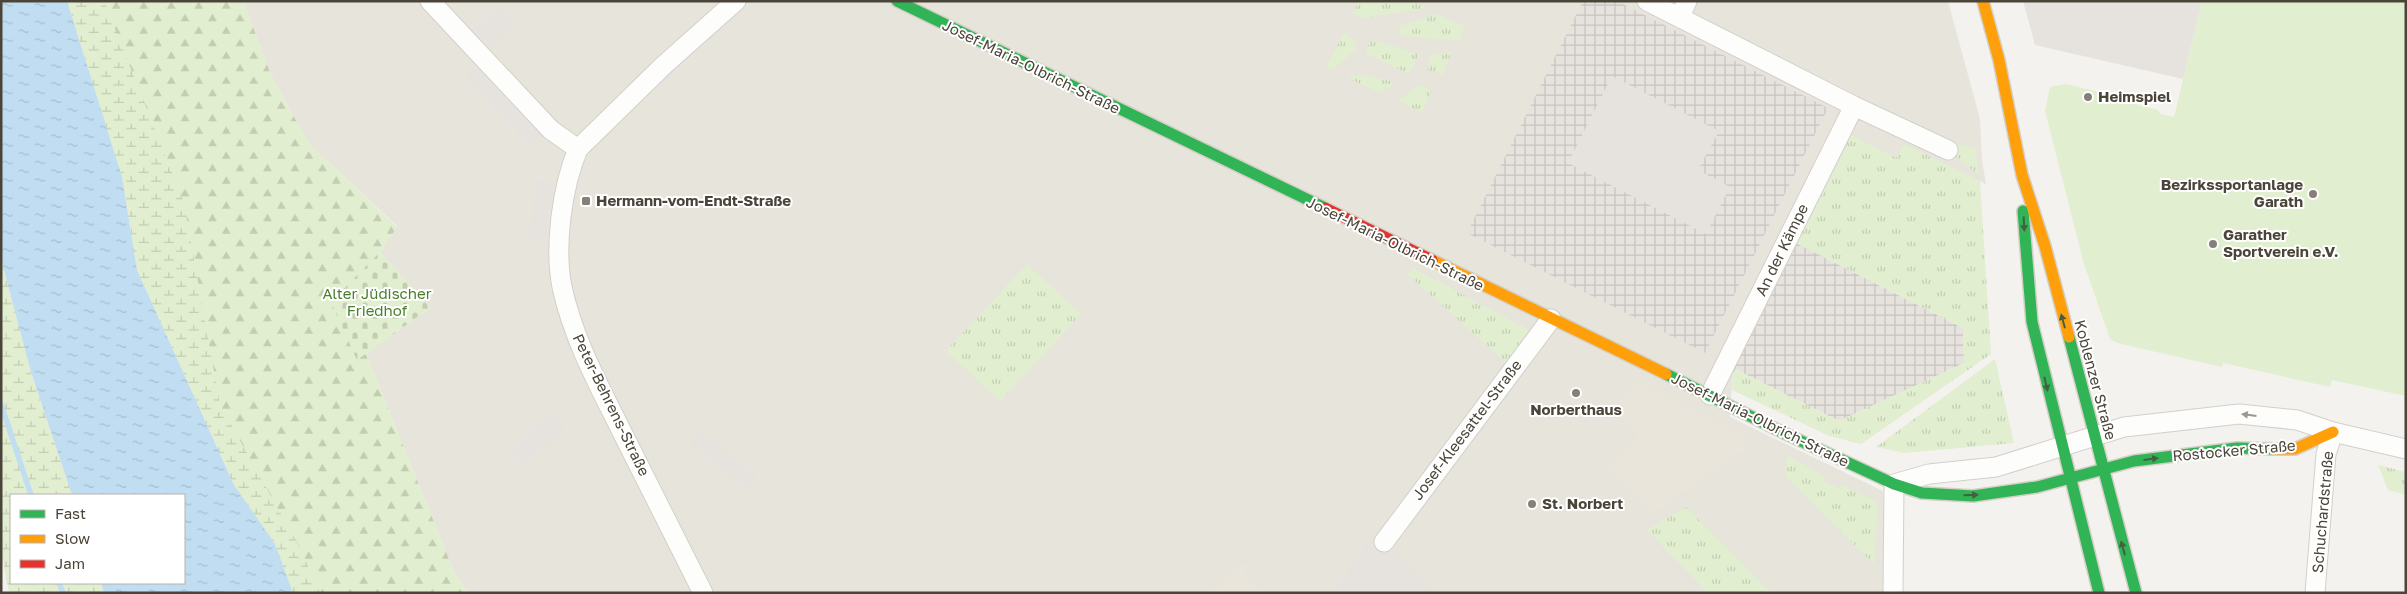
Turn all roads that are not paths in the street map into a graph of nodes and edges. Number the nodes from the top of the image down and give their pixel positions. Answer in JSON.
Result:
{"nodes":[{"id":1,"x":430,"y":1,"type":"edge"},
{"id":2,"x":736,"y":1,"type":"edge"},
{"id":3,"x":897,"y":1,"type":"edge"},
{"id":4,"x":1647,"y":1,"type":"edge"},
{"id":5,"x":1983,"y":1,"type":"edge"},
{"id":6,"x":1683,"y":9,"type":"edge"},
{"id":7,"x":1854,"y":106,"type":"junction"},
{"id":8,"x":578,"y":149,"type":"junction"},
{"id":9,"x":1948,"y":150,"type":"dead end"},
{"id":10,"x":2022,"y":175,"type":"junction"},
{"id":11,"x":1551,"y":319,"type":"junction"},
{"id":12,"x":1710,"y":395,"type":"junction"},
{"id":13,"x":2333,"y":432,"type":"junction"},
{"id":14,"x":2095,"y":435,"type":"junction"},
{"id":15,"x":2062,"y":447,"type":"junction"},
{"id":16,"x":2406,"y":449,"type":"edge"},
{"id":17,"x":2103,"y":468,"type":"junction"},
{"id":18,"x":2070,"y":478,"type":"junction"},
{"id":19,"x":1894,"y":484,"type":"junction"},
{"id":20,"x":1384,"y":542,"type":"dead end"},
{"id":21,"x":703,"y":593,"type":"edge"},
{"id":22,"x":1893,"y":593,"type":"edge"},
{"id":23,"x":2099,"y":593,"type":"edge"},
{"id":24,"x":2136,"y":593,"type":"edge"},
{"id":25,"x":2315,"y":593,"type":"edge"}],
"edges":[{"from":1,"to":8,"type":"street"},
{"from":2,"to":8,"type":"street"},
{"from":3,"to":11,"type":"street","name":"Josef-Maria-Olbrich-Straße"},
{"from":4,"to":6,"type":"street"},
{"from":5,"to":10,"type":"street","name":"Koblenzer Straße"},
{"from":6,"to":7,"type":"street"},
{"from":7,"to":9,"type":"street"},
{"from":7,"to":12,"type":"street","name":"An der Kämpe"},
{"from":8,"to":21,"type":"street","name":"Peter-Behrens-Straße"},
{"from":14,"to":10,"type":"street","name":"Koblenzer Straße","one_way":true},
{"from":10,"to":15,"type":"street","name":"Koblenzer Straße","one_way":true},
{"from":11,"to":12,"type":"street","name":"Josef-Maria-Olbrich-Straße"},
{"from":11,"to":20,"type":"street","name":"Josef-Kleesattel-Straße"},
{"from":12,"to":19,"type":"street","name":"Josef-Maria-Olbrich-Straße"},
{"from":13,"to":14,"type":"street","name":"Rostocker Straße","one_way":true},
{"from":13,"to":16,"type":"street","name":"Rostocker Straße"},
{"from":17,"to":13,"type":"street","name":"Rostocker Straße","one_way":true},
{"from":13,"to":25,"type":"street","name":"Schuchardstraße"},
{"from":14,"to":15,"type":"street"},
{"from":14,"to":17,"type":"street","name":"Koblenzer Straße"},
{"from":15,"to":18,"type":"street","name":"Koblenzer Straße"},
{"from":15,"to":19,"type":"street"},
{"from":17,"to":18,"type":"street","name":"Josef-Maria-Olbrich-Straße"},
{"from":24,"to":17,"type":"street","name":"Koblenzer Straße","one_way":true},
{"from":19,"to":18,"type":"street","name":"Josef-Maria-Olbrich-Straße","one_way":true},
{"from":18,"to":23,"type":"street","name":"Koblenzer Straße"},
{"from":19,"to":22,"type":"street"}]}
